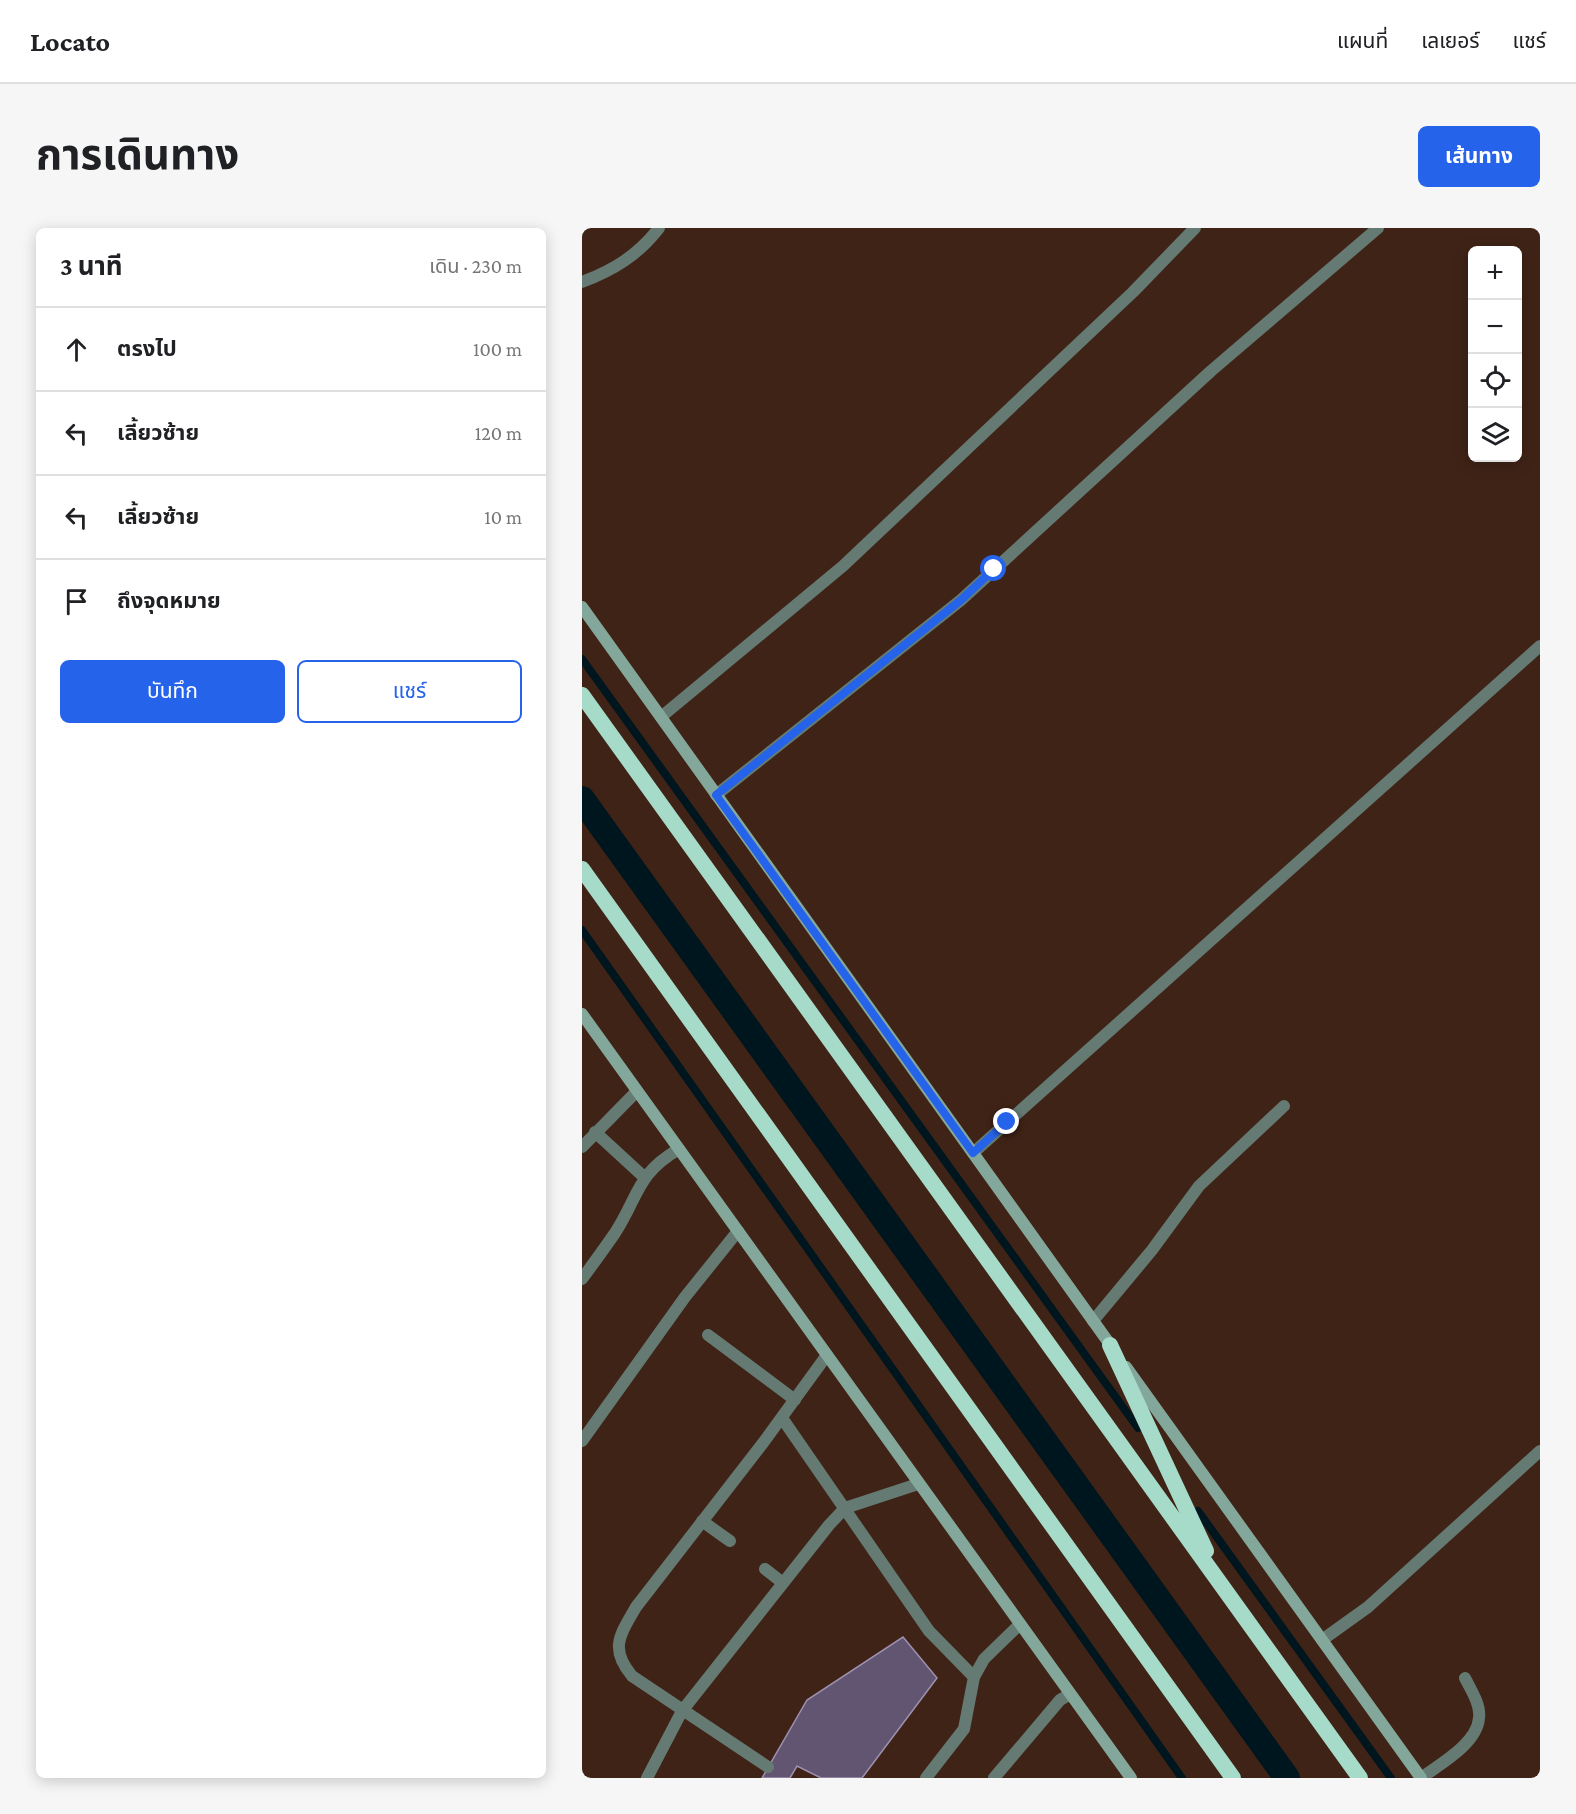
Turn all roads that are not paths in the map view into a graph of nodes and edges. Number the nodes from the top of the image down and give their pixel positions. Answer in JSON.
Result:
{"nodes":[{"id":1,"x":659,"y":228,"type":"edge"},
{"id":2,"x":1195,"y":228,"type":"edge"},
{"id":3,"x":1378,"y":228,"type":"edge"},
{"id":4,"x":582,"y":282,"type":"edge"},
{"id":5,"x":582,"y":607,"type":"edge"},
{"id":6,"x":1540,"y":646,"type":"edge"},
{"id":7,"x":582,"y":695,"type":"edge"},
{"id":8,"x":661,"y":717,"type":"junction"},
{"id":9,"x":716,"y":795,"type":"junction"},
{"id":10,"x":582,"y":868,"type":"edge"},
{"id":11,"x":582,"y":1014,"type":"edge"},
{"id":12,"x":637,"y":1091,"type":"junction"},
{"id":13,"x":1284,"y":1106,"type":"dead end"},
{"id":14,"x":595,"y":1132,"type":"junction"},
{"id":15,"x":582,"y":1147,"type":"edge"},
{"id":16,"x":679,"y":1149,"type":"junction"},
{"id":17,"x":973,"y":1153,"type":"junction"},
{"id":18,"x":644,"y":1177,"type":"junction"},
{"id":19,"x":738,"y":1231,"type":"junction"},
{"id":20,"x":584,"y":1270,"type":"edge"},
{"id":21,"x":1093,"y":1321,"type":"junction"},
{"id":22,"x":708,"y":1335,"type":"dead end"},
{"id":23,"x":1110,"y":1345,"type":"junction"},
{"id":24,"x":826,"y":1355,"type":"junction"},
{"id":25,"x":795,"y":1400,"type":"junction"},
{"id":26,"x":782,"y":1418,"type":"junction"},
{"id":27,"x":582,"y":1441,"type":"edge"},
{"id":28,"x":1540,"y":1451,"type":"edge"},
{"id":29,"x":918,"y":1484,"type":"junction"},
{"id":30,"x":845,"y":1508,"type":"junction"},
{"id":31,"x":702,"y":1521,"type":"junction"},
{"id":32,"x":730,"y":1541,"type":"dead end"},
{"id":33,"x":765,"y":1569,"type":"dead end"},
{"id":34,"x":783,"y":1583,"type":"junction"},
{"id":35,"x":1222,"y":1586,"type":"junction"},
{"id":36,"x":1019,"y":1625,"type":"junction"},
{"id":37,"x":1322,"y":1640,"type":"junction"},
{"id":38,"x":974,"y":1677,"type":"junction"},
{"id":39,"x":1465,"y":1678,"type":"dead end"},
{"id":40,"x":1070,"y":1694,"type":"junction"},
{"id":41,"x":682,"y":1712,"type":"junction"},
{"id":42,"x":768,"y":1767,"type":"dead end"},
{"id":43,"x":647,"y":1778,"type":"edge"},
{"id":44,"x":926,"y":1778,"type":"edge"},
{"id":45,"x":994,"y":1778,"type":"edge"},
{"id":46,"x":1131,"y":1778,"type":"edge"},
{"id":47,"x":1233,"y":1778,"type":"edge"},
{"id":48,"x":1360,"y":1778,"type":"edge"},
{"id":49,"x":1421,"y":1778,"type":"edge"}],
"edges":[{"from":1,"to":4,"type":"street"},
{"from":2,"to":8,"type":"street"},
{"from":3,"to":9,"type":"street"},
{"from":5,"to":8,"type":"main road"},
{"from":6,"to":17,"type":"street"},
{"from":7,"to":35,"type":"highway"},
{"from":8,"to":9,"type":"main road"},
{"from":9,"to":17,"type":"main road"},
{"from":10,"to":47,"type":"highway"},
{"from":11,"to":12,"type":"main road"},
{"from":12,"to":14,"type":"street"},
{"from":12,"to":16,"type":"main road"},
{"from":13,"to":21,"type":"street"},
{"from":14,"to":15,"type":"street"},
{"from":14,"to":18,"type":"street"},
{"from":16,"to":18,"type":"street"},
{"from":16,"to":19,"type":"main road"},
{"from":17,"to":21,"type":"main road"},
{"from":18,"to":20,"type":"street"},
{"from":19,"to":24,"type":"main road"},
{"from":19,"to":27,"type":"street"},
{"from":21,"to":23,"type":"main road"},
{"from":22,"to":25,"type":"street"},
{"from":23,"to":35,"type":"highway"},
{"from":23,"to":37,"type":"main road"},
{"from":24,"to":25,"type":"street"},
{"from":24,"to":29,"type":"main road"},
{"from":25,"to":26,"type":"street"},
{"from":26,"to":30,"type":"street"},
{"from":26,"to":31,"type":"street"},
{"from":28,"to":37,"type":"street"},
{"from":29,"to":30,"type":"street"},
{"from":29,"to":36,"type":"main road"},
{"from":30,"to":34,"type":"street"},
{"from":30,"to":38,"type":"street"},
{"from":31,"to":32,"type":"street"},
{"from":31,"to":41,"type":"street"},
{"from":33,"to":34,"type":"street"},
{"from":34,"to":41,"type":"street"},
{"from":35,"to":48,"type":"highway"},
{"from":36,"to":38,"type":"street"},
{"from":36,"to":40,"type":"main road"},
{"from":37,"to":49,"type":"main road"},
{"from":38,"to":44,"type":"street"},
{"from":39,"to":49,"type":"street"},
{"from":40,"to":45,"type":"street"},
{"from":40,"to":46,"type":"main road"},
{"from":41,"to":42,"type":"street"},
{"from":41,"to":43,"type":"street"}]}
